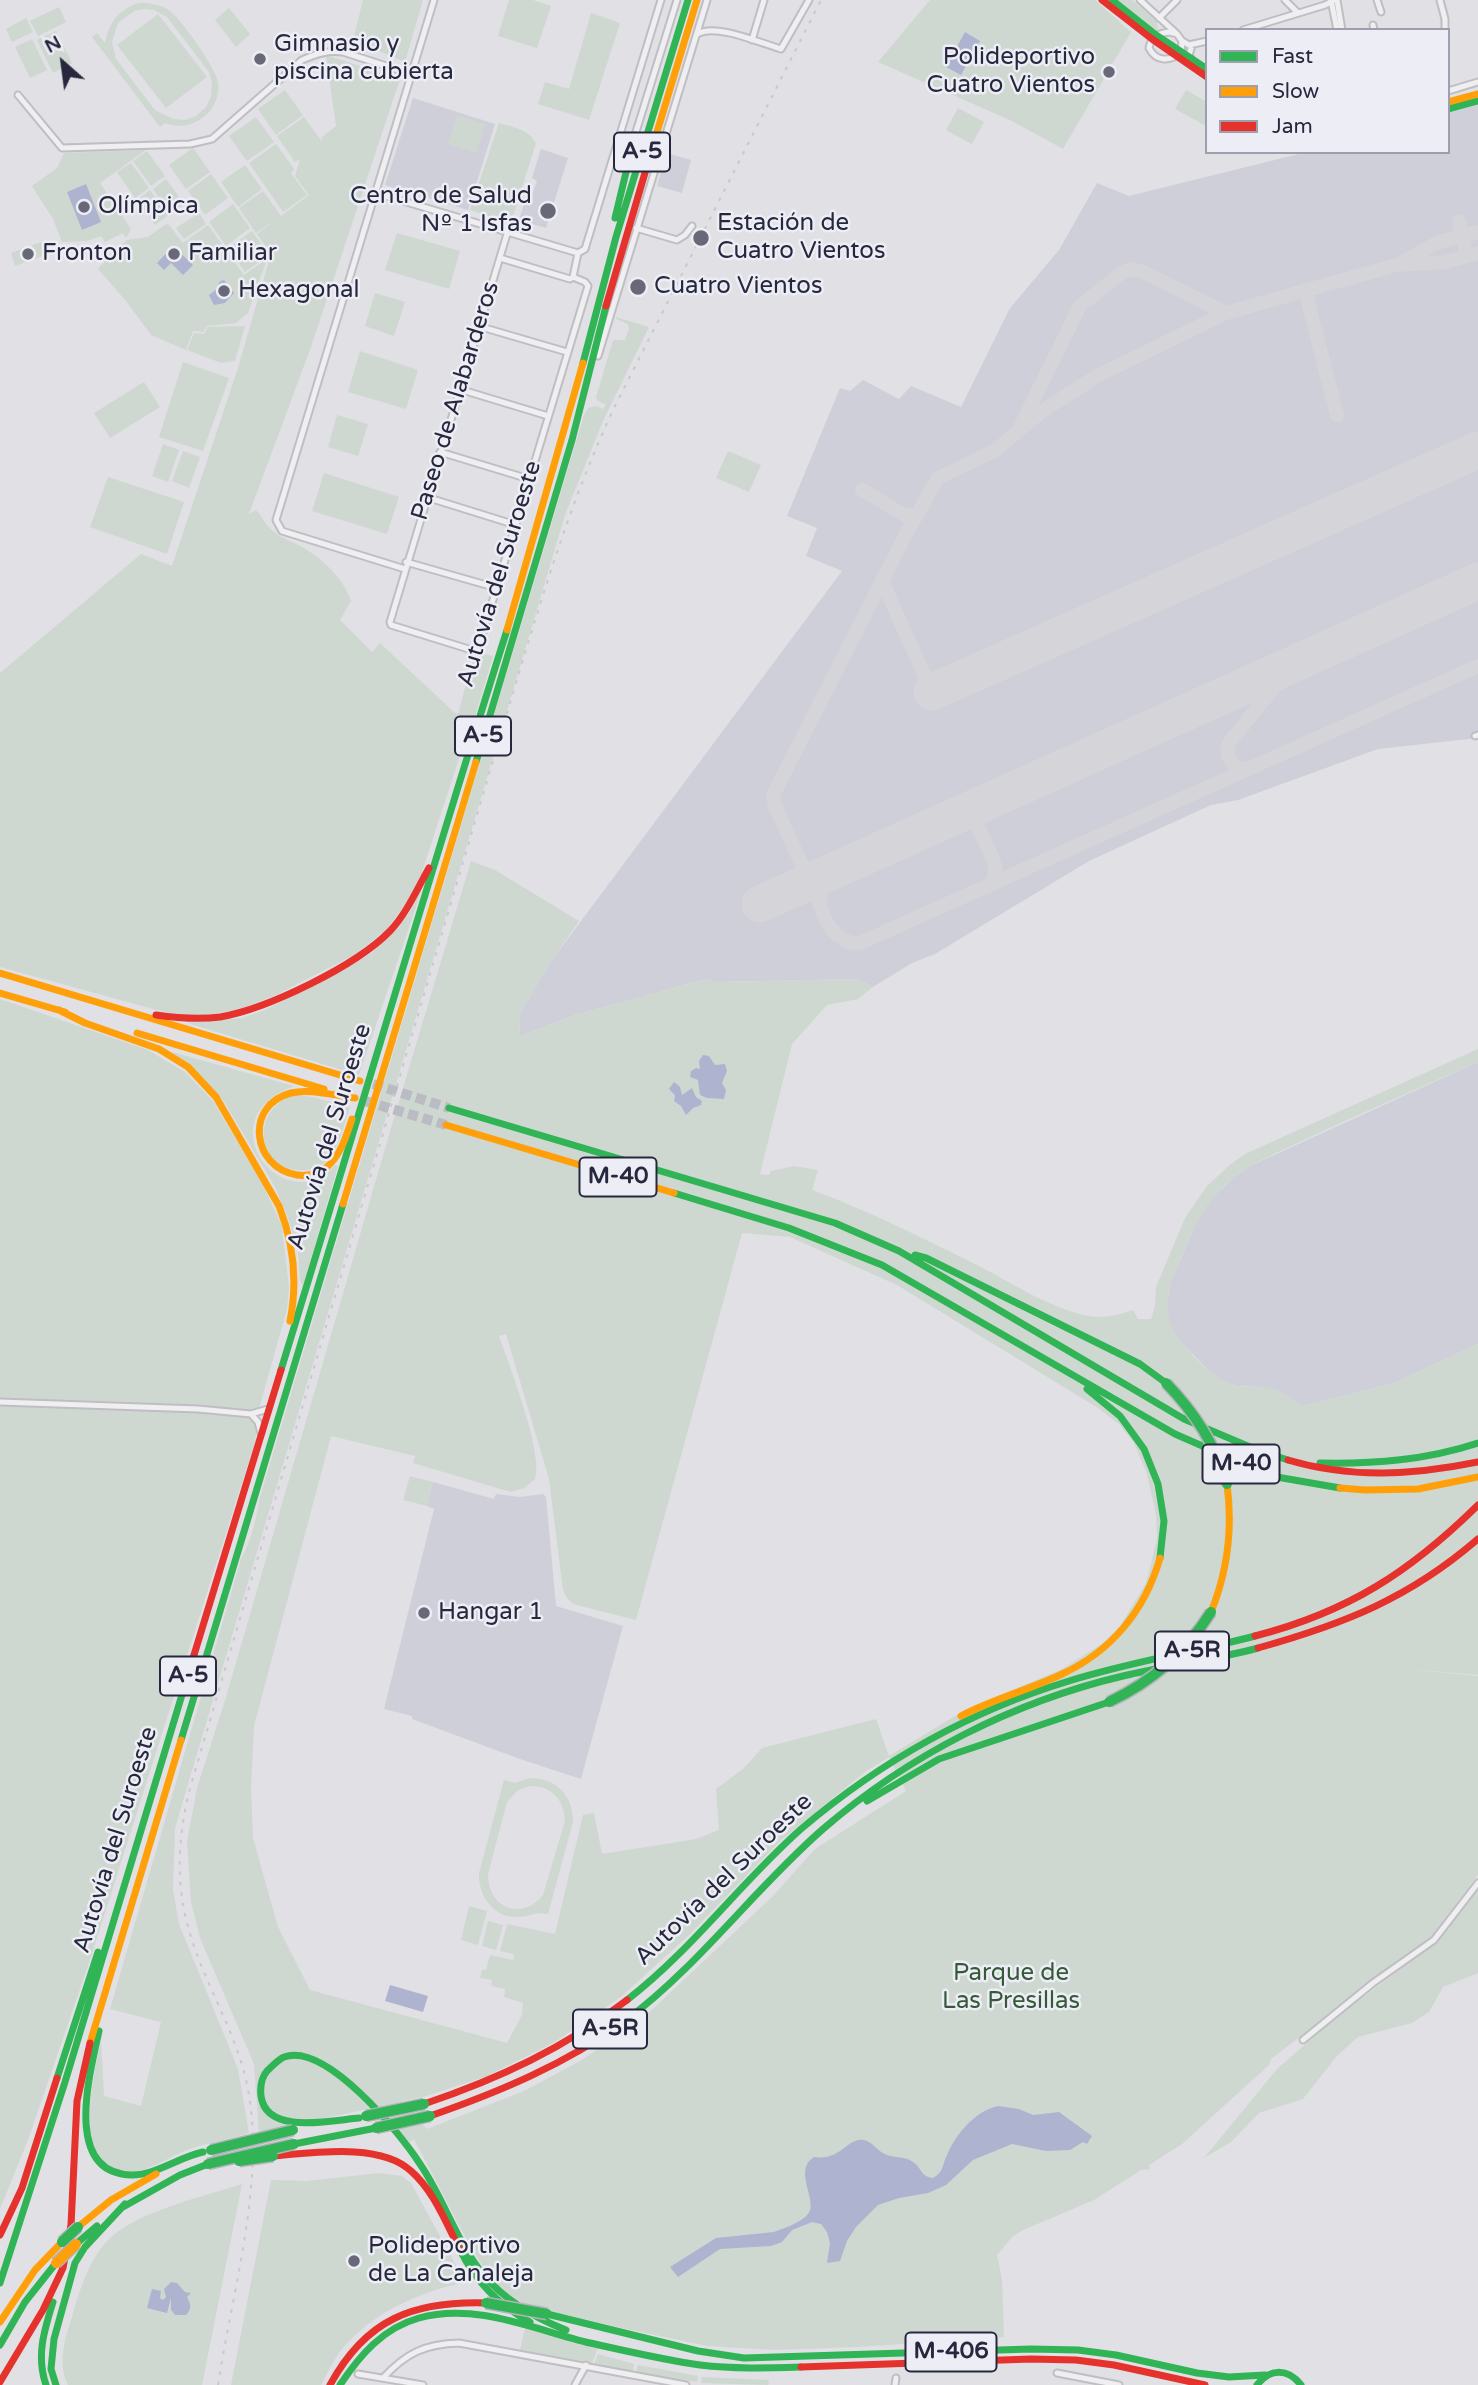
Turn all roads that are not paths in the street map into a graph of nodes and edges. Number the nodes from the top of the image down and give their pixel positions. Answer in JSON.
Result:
{"nodes":[{"id":1,"x":434,"y":0,"type":"edge"},
{"id":2,"x":661,"y":0,"type":"edge"},
{"id":3,"x":677,"y":0,"type":"edge"},
{"id":4,"x":688,"y":0,"type":"edge"},
{"id":5,"x":697,"y":0,"type":"edge"},
{"id":6,"x":707,"y":0,"type":"edge"},
{"id":7,"x":764,"y":0,"type":"edge"},
{"id":8,"x":809,"y":0,"type":"edge"},
{"id":9,"x":1102,"y":0,"type":"edge"},
{"id":10,"x":1112,"y":0,"type":"edge"},
{"id":11,"x":1140,"y":0,"type":"edge"},
{"id":12,"x":1177,"y":0,"type":"edge"},
{"id":13,"x":1285,"y":0,"type":"edge"},
{"id":14,"x":1377,"y":0,"type":"edge"},
{"id":15,"x":1440,"y":0,"type":"edge"},
{"id":16,"x":1333,"y":1,"type":"edge"},
{"id":17,"x":1381,"y":12,"type":"dead end"},
{"id":18,"x":1298,"y":13,"type":"junction"},
{"id":19,"x":703,"y":16,"type":"junction"},
{"id":20,"x":1161,"y":19,"type":"junction"},
{"id":21,"x":1249,"y":28,"type":"edge"},
{"id":22,"x":1339,"y":28,"type":"edge"},
{"id":23,"x":1445,"y":28,"type":"edge"},
{"id":24,"x":719,"y":31,"type":"junction"},
{"id":25,"x":697,"y":34,"type":"junction"},
{"id":26,"x":1177,"y":34,"type":"junction"},
{"id":27,"x":1156,"y":36,"type":"junction"},
{"id":28,"x":752,"y":40,"type":"junction"},
{"id":29,"x":1205,"y":42,"type":"edge"},
{"id":30,"x":1199,"y":43,"type":"junction"},
{"id":31,"x":1184,"y":51,"type":"junction"},
{"id":32,"x":1205,"y":67,"type":"edge"},
{"id":33,"x":411,"y":74,"type":"junction"},
{"id":34,"x":1205,"y":75,"type":"edge"},
{"id":35,"x":1478,"y":82,"type":"edge"},
{"id":36,"x":1450,"y":90,"type":"edge"},
{"id":37,"x":1478,"y":93,"type":"edge"},
{"id":38,"x":18,"y":95,"type":"dead end"},
{"id":39,"x":1450,"y":101,"type":"edge"},
{"id":40,"x":1478,"y":101,"type":"edge"},
{"id":41,"x":1450,"y":108,"type":"edge"},
{"id":42,"x":635,"y":135,"type":"joint"},
{"id":43,"x":376,"y":193,"type":"junction"},
{"id":44,"x":692,"y":226,"type":"dead end"},
{"id":45,"x":636,"y":228,"type":"junction"},
{"id":46,"x":507,"y":234,"type":"junction"},
{"id":47,"x":578,"y":253,"type":"junction"},
{"id":48,"x":500,"y":258,"type":"junction"},
{"id":49,"x":573,"y":277,"type":"junction"},
{"id":50,"x":597,"y":304,"type":"junction"},
{"id":51,"x":478,"y":326,"type":"junction"},
{"id":52,"x":567,"y":352,"type":"junction"},
{"id":53,"x":459,"y":389,"type":"junction"},
{"id":54,"x":579,"y":412,"type":"junction"},
{"id":55,"x":548,"y":416,"type":"junction"},
{"id":56,"x":440,"y":452,"type":"junction"},
{"id":57,"x":529,"y":479,"type":"junction"},
{"id":58,"x":426,"y":497,"type":"junction"},
{"id":59,"x":516,"y":525,"type":"junction"},
{"id":60,"x":406,"y":565,"type":"junction"},
{"id":61,"x":496,"y":588,"type":"junction"},
{"id":62,"x":435,"y":859,"type":"junction"},
{"id":63,"x":0,"y":973,"type":"edge"},
{"id":64,"x":0,"y":993,"type":"edge"},
{"id":65,"x":395,"y":993,"type":"junction"},
{"id":66,"x":59,"y":1010,"type":"junction"},
{"id":67,"x":134,"y":1012,"type":"junction"},
{"id":68,"x":360,"y":1081,"type":"tunnel mouth"},
{"id":69,"x":449,"y":1108,"type":"tunnel mouth"},
{"id":70,"x":446,"y":1125,"type":"tunnel mouth"},
{"id":71,"x":899,"y":1251,"type":"junction"},
{"id":72,"x":1029,"y":1349,"type":"junction"},
{"id":73,"x":275,"y":1390,"type":"junction"},
{"id":74,"x":0,"y":1402,"type":"edge"},
{"id":75,"x":270,"y":1409,"type":"junction"},
{"id":76,"x":251,"y":1415,"type":"junction"},
{"id":77,"x":262,"y":1435,"type":"junction"},
{"id":78,"x":1478,"y":1443,"type":"edge"},
{"id":79,"x":1478,"y":1462,"type":"edge"},
{"id":80,"x":1295,"y":1463,"type":"junction"},
{"id":81,"x":1478,"y":1477,"type":"edge"},
{"id":82,"x":1478,"y":1505,"type":"edge"},
{"id":83,"x":1478,"y":1539,"type":"edge"},
{"id":84,"x":886,"y":1764,"type":"junction"},
{"id":85,"x":140,"y":1831,"type":"junction"},
{"id":86,"x":814,"y":1838,"type":"junction"},
{"id":87,"x":1478,"y":1883,"type":"edge"},
{"id":88,"x":107,"y":1989,"type":"junction"},
{"id":89,"x":1303,"y":2040,"type":"dead end"},
{"id":90,"x":363,"y":2117,"type":"junction"},
{"id":91,"x":207,"y":2151,"type":"junction"},
{"id":92,"x":208,"y":2164,"type":"junction"},
{"id":93,"x":18,"y":2201,"type":"junction"},
{"id":94,"x":125,"y":2204,"type":"junction"},
{"id":95,"x":0,"y":2227,"type":"edge"},
{"id":96,"x":0,"y":2235,"type":"edge"},
{"id":97,"x":59,"y":2265,"type":"junction"},
{"id":98,"x":0,"y":2283,"type":"edge"},
{"id":99,"x":0,"y":2322,"type":"edge"},
{"id":100,"x":542,"y":2329,"type":"junction"},
{"id":101,"x":0,"y":2345,"type":"edge"},
{"id":102,"x":636,"y":2352,"type":"junction"},
{"id":103,"x":586,"y":2365,"type":"junction"},
{"id":104,"x":1057,"y":2373,"type":"dead end"},
{"id":105,"x":358,"y":2374,"type":"dead end"},
{"id":106,"x":1265,"y":2375,"type":"junction"},
{"id":107,"x":383,"y":2378,"type":"junction"},
{"id":108,"x":0,"y":2382,"type":"edge"},
{"id":109,"x":1093,"y":2383,"type":"edge"},
{"id":110,"x":46,"y":2385,"type":"edge"},
{"id":111,"x":56,"y":2385,"type":"edge"},
{"id":112,"x":330,"y":2385,"type":"edge"},
{"id":113,"x":340,"y":2385,"type":"edge"},
{"id":114,"x":423,"y":2385,"type":"edge"},
{"id":115,"x":575,"y":2385,"type":"edge"},
{"id":116,"x":686,"y":2385,"type":"edge"},
{"id":117,"x":1119,"y":2385,"type":"edge"},
{"id":118,"x":1205,"y":2385,"type":"edge"},
{"id":119,"x":1257,"y":2385,"type":"edge"},
{"id":120,"x":1301,"y":2385,"type":"edge"}],
"edges":[{"from":1,"to":33,"type":"street"},
{"from":2,"to":47,"type":"street"},
{"from":3,"to":42,"type":"street"},
{"from":4,"to":50,"type":"main road","name":"Autovía del Suroeste","number":"A-5"},
{"from":5,"to":54,"type":"main road","name":"Autovía del Suroeste","number":"A-5"},
{"from":6,"to":19,"type":"street"},
{"from":7,"to":28,"type":"street"},
{"from":8,"to":28,"type":"street"},
{"from":9,"to":27,"type":"main road"},
{"from":10,"to":27,"type":"main road"},
{"from":11,"to":20,"type":"street"},
{"from":12,"to":20,"type":"street"},
{"from":13,"to":18,"type":"street"},
{"from":14,"to":17,"type":"street"},
{"from":15,"to":23,"type":"street"},
{"from":16,"to":18,"type":"street"},
{"from":16,"to":22,"type":"street"},
{"from":18,"to":21,"type":"street"},
{"from":19,"to":24,"type":"street"},
{"from":19,"to":25,"type":"street"},
{"from":20,"to":26,"type":"street"},
{"from":20,"to":27,"type":"street"},
{"from":24,"to":25,"type":"street"},
{"from":24,"to":28,"type":"street"},
{"from":25,"to":45,"type":"street"},
{"from":26,"to":27,"type":"street"},
{"from":26,"to":31,"type":"street"},
{"from":27,"to":31,"type":"main road"},
{"from":27,"to":31,"type":"street"},
{"from":29,"to":30,"type":"street"},
{"from":30,"to":31,"type":"street"},
{"from":30,"to":31,"type":"street"},
{"from":31,"to":32,"type":"main road"},
{"from":31,"to":34,"type":"main road"},
{"from":33,"to":38,"type":"street"},
{"from":33,"to":43,"type":"street"},
{"from":35,"to":36,"type":"street"},
{"from":37,"to":39,"type":"main road"},
{"from":40,"to":41,"type":"main road"},
{"from":42,"to":50,"type":"main road"},
{"from":43,"to":46,"type":"street"},
{"from":43,"to":60,"type":"street"},
{"from":44,"to":45,"type":"street"},
{"from":45,"to":54,"type":"street"},
{"from":46,"to":47,"type":"street"},
{"from":46,"to":48,"type":"street","name":"Paseo de Alabarderos"},
{"from":47,"to":49,"type":"street"},
{"from":48,"to":49,"type":"street"},
{"from":48,"to":51,"type":"street","name":"Paseo de Alabarderos"},
{"from":49,"to":52,"type":"street"},
{"from":50,"to":62,"type":"main road","name":"Autovía del Suroeste","number":"A-5"},
{"from":51,"to":52,"type":"street"},
{"from":51,"to":53,"type":"street","name":"Paseo de Alabarderos"},
{"from":52,"to":55,"type":"street"},
{"from":53,"to":55,"type":"street"},
{"from":53,"to":56,"type":"street","name":"Paseo de Alabarderos"},
{"from":54,"to":88,"type":"main road","name":"Autovía del Suroeste","number":"A-5"},
{"from":55,"to":57,"type":"street"},
{"from":56,"to":57,"type":"street"},
{"from":56,"to":58,"type":"street","name":"Paseo de Alabarderos"},
{"from":57,"to":59,"type":"street"},
{"from":58,"to":59,"type":"street"},
{"from":58,"to":60,"type":"street","name":"Paseo de Alabarderos"},
{"from":59,"to":61,"type":"street"},
{"from":60,"to":61,"type":"street"},
{"from":60,"to":61,"type":"street","name":"Paseo de Alabarderos"},
{"from":62,"to":65,"type":"main road","name":"Autovía del Suroeste","number":"A-5"},
{"from":62,"to":67,"type":"main road"},
{"from":63,"to":67,"type":"main road"},
{"from":64,"to":66,"type":"main road"},
{"from":65,"to":66,"type":"main road"},
{"from":65,"to":73,"type":"main road","name":"Autovía del Suroeste","number":"A-5"},
{"from":66,"to":73,"type":"main road"},
{"from":67,"to":68,"type":"main road"},
{"from":69,"to":71,"type":"main road","number":"M-40"},
{"from":70,"to":72,"type":"main road","number":"M-40"},
{"from":71,"to":80,"type":"main road","number":"M-40"},
{"from":71,"to":86,"type":"main road","bridge":true},
{"from":72,"to":81,"type":"main road","number":"M-40"},
{"from":72,"to":84,"type":"main road"},
{"from":73,"to":75,"type":"main road","name":"Autovía del Suroeste","number":"A-5"},
{"from":74,"to":76,"type":"street"},
{"from":75,"to":76,"type":"street"},
{"from":75,"to":77,"type":"main road","name":"Autovía del Suroeste","number":"A-5"},
{"from":76,"to":77,"type":"street"},
{"from":77,"to":85,"type":"main road","name":"Autovía del Suroeste","number":"A-5"},
{"from":78,"to":80,"type":"main road"},
{"from":79,"to":80,"type":"main road","number":"M-40"},
{"from":82,"to":84,"type":"main road","name":"Autovía del Suroeste","number":"A-5R"},
{"from":83,"to":86,"type":"main road","name":"Autovía del Suroeste","number":"A-5R"},
{"from":84,"to":90,"type":"main road","name":"Autovía del Suroeste","number":"A-5R","bridge":true},
{"from":85,"to":93,"type":"main road"},
{"from":85,"to":98,"type":"main road","name":"Autovía del Suroeste","number":"A-5"},
{"from":86,"to":92,"type":"main road","name":"Autovía del Suroeste","number":"A-5R","bridge":true},
{"from":87,"to":89,"type":"street"},
{"from":88,"to":91,"type":"main road"},
{"from":88,"to":97,"type":"main road","name":"Autovía del Suroeste","number":"A-5"},
{"from":90,"to":91,"type":"main road","name":"Autovía del Suroeste","number":"A-5R","bridge":true},
{"from":90,"to":102,"type":"main road"},
{"from":91,"to":99,"type":"main road","name":"Autovía del Suroeste","number":"A-5R","bridge":true},
{"from":92,"to":94,"type":"main road","name":"Autovía del Suroeste","number":"A-5R"},
{"from":92,"to":100,"type":"main road","bridge":true},
{"from":93,"to":95,"type":"main road"},
{"from":93,"to":96,"type":"main road"},
{"from":94,"to":97,"type":"main road","name":"Autovía del Suroeste","number":"A-5R","bridge":true},
{"from":94,"to":111,"type":"main road"},
{"from":97,"to":101,"type":"main road","name":"Autovía del Suroeste","number":"A-5R"},
{"from":97,"to":108,"type":"main road","name":"Autovía del Suroeste","number":"A-5"},
{"from":97,"to":110,"type":"main road"},
{"from":100,"to":102,"type":"main road","number":"M-406"},
{"from":100,"to":113,"type":"main road","number":"M-406"},
{"from":102,"to":118,"type":"main road","number":"M-406"},
{"from":103,"to":107,"type":"street"},
{"from":103,"to":115,"type":"street"},
{"from":103,"to":116,"type":"street"},
{"from":104,"to":109,"type":"street"},
{"from":105,"to":107,"type":"street"},
{"from":106,"to":112,"type":"main road","number":"M-406","bridge":true},
{"from":106,"to":119,"type":"main road"},
{"from":106,"to":120,"type":"main road","number":"M-406"},
{"from":107,"to":114,"type":"street"},
{"from":109,"to":117,"type":"street"}]}
